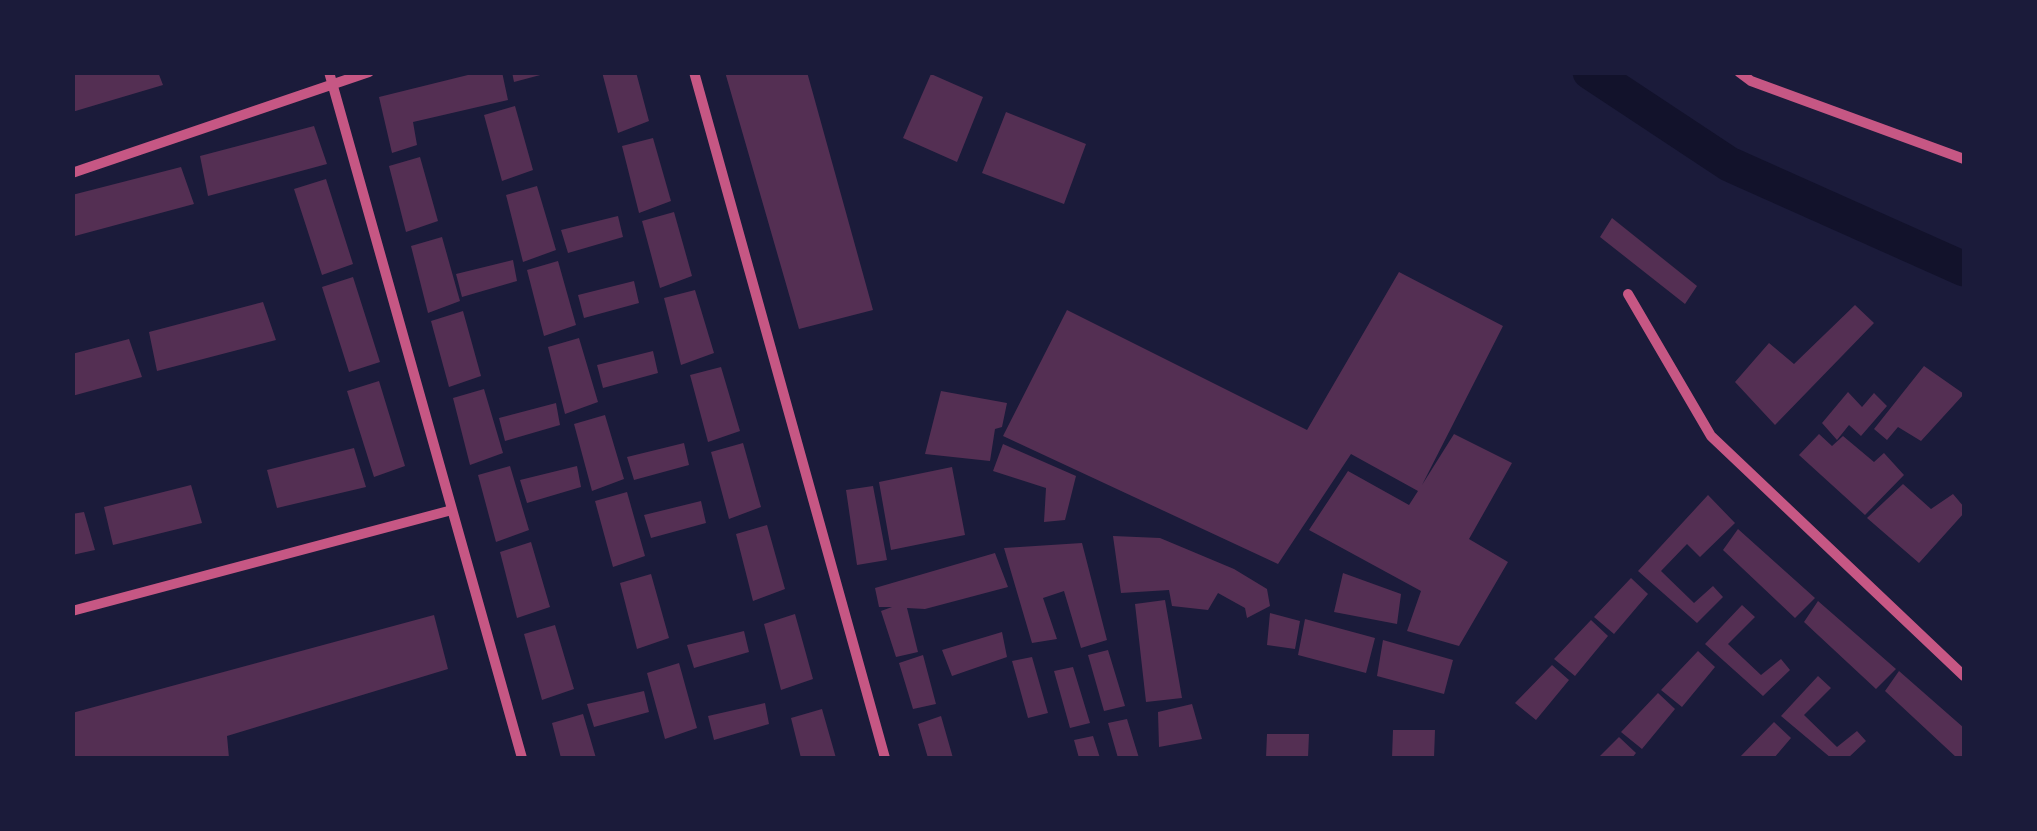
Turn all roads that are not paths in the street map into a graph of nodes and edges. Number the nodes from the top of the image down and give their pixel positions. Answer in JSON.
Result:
{"nodes":[{"id":1,"x":370,"y":72,"type":"edge"},
{"id":2,"x":694,"y":72,"type":"edge"},
{"id":3,"x":1739,"y":72,"type":"edge"},
{"id":4,"x":331,"y":78,"type":"edge"},
{"id":5,"x":1964,"y":159,"type":"edge"},
{"id":6,"x":72,"y":173,"type":"edge"},
{"id":7,"x":1628,"y":294,"type":"dead end"},
{"id":8,"x":452,"y":510,"type":"junction"},
{"id":9,"x":72,"y":612,"type":"edge"},
{"id":10,"x":1964,"y":676,"type":"edge"},
{"id":11,"x":522,"y":758,"type":"edge"},
{"id":12,"x":884,"y":758,"type":"edge"}],
"edges":[{"from":1,"to":4,"type":"street"},
{"from":2,"to":12,"type":"street"},
{"from":3,"to":5,"type":"street"},
{"from":4,"to":6,"type":"street"},
{"from":4,"to":8,"type":"street"},
{"from":7,"to":10,"type":"street"},
{"from":8,"to":9,"type":"street"},
{"from":8,"to":11,"type":"street"}]}
